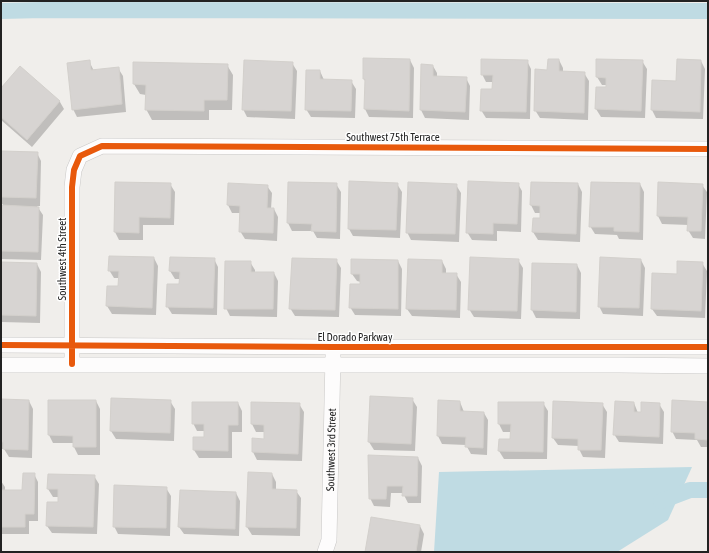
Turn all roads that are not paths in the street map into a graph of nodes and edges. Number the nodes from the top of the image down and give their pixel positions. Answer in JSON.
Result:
{"nodes":[{"id":1,"x":708,"y":149,"type":"edge"},
{"id":2,"x":80,"y":156,"type":"joint"},
{"id":3,"x":1,"y":345,"type":"edge"},
{"id":4,"x":72,"y":345,"type":"junction"},
{"id":5,"x":334,"y":347,"type":"junction"},
{"id":6,"x":707,"y":347,"type":"edge"},
{"id":7,"x":72,"y":364,"type":"junction"},
{"id":8,"x":1,"y":365,"type":"edge"},
{"id":9,"x":333,"y":365,"type":"junction"},
{"id":10,"x":707,"y":366,"type":"edge"},
{"id":11,"x":325,"y":552,"type":"edge"}],
"edges":[{"from":1,"to":2,"type":"street","name":"Southwest 75th Terrace"},
{"from":2,"to":4,"type":"street","name":"Southwest 4th Street"},
{"from":3,"to":4,"type":"street","name":"El Dorado Parkway"},
{"from":4,"to":5,"type":"street","name":"El Dorado Parkway"},
{"from":4,"to":7,"type":"street","name":"Southwest 4th Street"},
{"from":5,"to":6,"type":"street","name":"El Dorado Parkway"},
{"from":5,"to":9,"type":"street","name":"Southwest 3rd Street"},
{"from":6,"to":10,"type":"street"},
{"from":7,"to":8,"type":"street"},
{"from":7,"to":9,"type":"street"},
{"from":9,"to":10,"type":"street"},
{"from":9,"to":11,"type":"street","name":"Southwest 3rd Street"}]}
